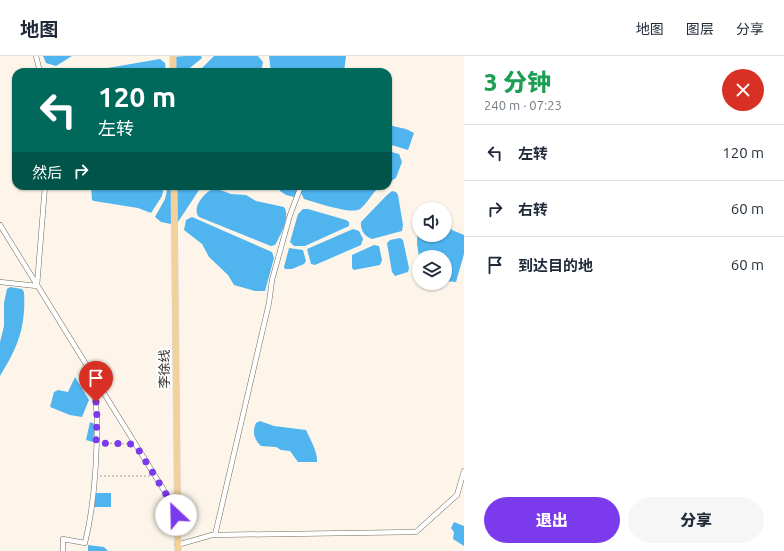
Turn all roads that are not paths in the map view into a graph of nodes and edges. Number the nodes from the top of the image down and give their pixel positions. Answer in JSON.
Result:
{"nodes":[{"id":1,"x":36,"y":56,"type":"edge"},
{"id":2,"x":173,"y":56,"type":"edge"},
{"id":3,"x":39,"y":68,"type":"edge"},
{"id":4,"x":173,"y":68,"type":"edge"},
{"id":5,"x":45,"y":190,"type":"edge"},
{"id":6,"x":174,"y":190,"type":"edge"},
{"id":7,"x":299,"y":190,"type":"edge"},
{"id":8,"x":0,"y":225,"type":"edge"},
{"id":9,"x":0,"y":282,"type":"edge"},
{"id":10,"x":37,"y":286,"type":"junction"},
{"id":11,"x":95,"y":380,"type":"junction"},
{"id":12,"x":464,"y":471,"type":"edge"},
{"id":13,"x":176,"y":515,"type":"junction"},
{"id":14,"x":215,"y":535,"type":"junction"},
{"id":15,"x":178,"y":548,"type":"edge"},
{"id":16,"x":62,"y":551,"type":"edge"}],
"edges":[{"from":1,"to":3,"type":"street"},
{"from":2,"to":4,"type":"main road"},
{"from":5,"to":10,"type":"street"},
{"from":6,"to":13,"type":"main road","name":"李徐线"},
{"from":7,"to":14,"type":"street"},
{"from":8,"to":10,"type":"street"},
{"from":9,"to":10,"type":"street"},
{"from":10,"to":11,"type":"street"},
{"from":11,"to":13,"type":"street"},
{"from":11,"to":16,"type":"street"},
{"from":12,"to":14,"type":"street"},
{"from":13,"to":15,"type":"main road","name":"李徐线"},
{"from":14,"to":15,"type":"street"}]}
